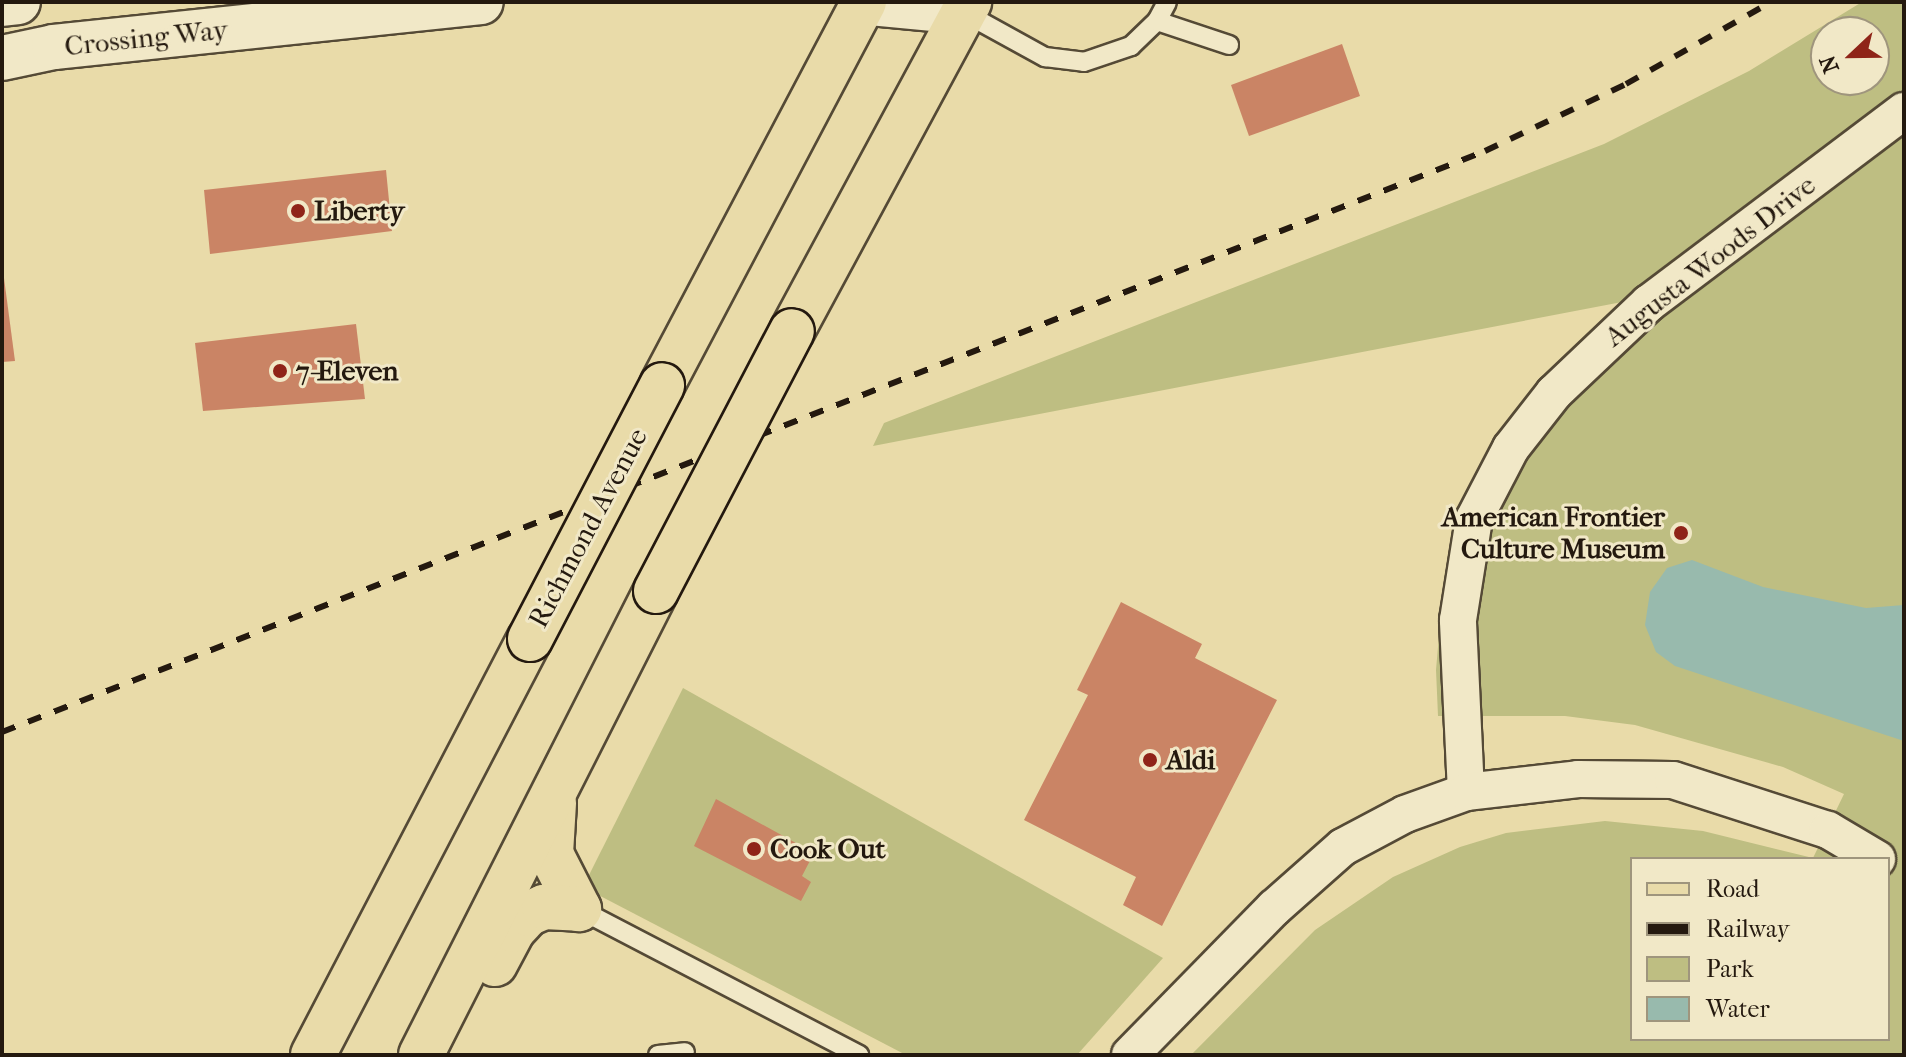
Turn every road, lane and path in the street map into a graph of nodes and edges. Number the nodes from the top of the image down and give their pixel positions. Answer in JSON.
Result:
{"nodes":[{"id":1,"x":18,"y":2,"type":"edge"},
{"id":2,"x":232,"y":2,"type":"edge"},
{"id":3,"x":481,"y":2,"type":"edge"},
{"id":4,"x":862,"y":2,"type":"edge"},
{"id":5,"x":1167,"y":2,"type":"edge"},
{"id":6,"x":2,"y":4,"type":"edge"},
{"id":7,"x":961,"y":5,"type":"edge"},
{"id":8,"x":312,"y":11,"type":"edge"},
{"id":9,"x":1157,"y":21,"type":"junction"},
{"id":10,"x":172,"y":35,"type":"junction"},
{"id":11,"x":1229,"y":45,"type":"dead end"},
{"id":12,"x":2,"y":58,"type":"edge"},
{"id":13,"x":1904,"y":111,"type":"edge"},
{"id":14,"x":556,"y":791,"type":"junction"},
{"id":15,"x":1466,"y":792,"type":"junction"},
{"id":16,"x":1874,"y":857,"type":"edge"},
{"id":17,"x":579,"y":909,"type":"junction"},
{"id":18,"x":685,"y":1052,"type":"dead end"},
{"id":19,"x":313,"y":1055,"type":"edge"},
{"id":20,"x":421,"y":1055,"type":"edge"},
{"id":21,"x":448,"y":1055,"type":"edge"},
{"id":22,"x":658,"y":1055,"type":"edge"},
{"id":23,"x":859,"y":1055,"type":"edge"},
{"id":24,"x":1130,"y":1055,"type":"edge"}],
"edges":[{"from":1,"to":6,"type":"street"},
{"from":2,"to":10,"type":"street"},
{"from":3,"to":8,"type":"street","name":"Crossing Way"},
{"from":4,"to":7,"type":"street"},
{"from":4,"to":19,"type":"main road","name":"Richmond Avenue","bridge":true},
{"from":5,"to":9,"type":"lane"},
{"from":7,"to":9,"type":"lane"},
{"from":7,"to":14,"type":"main road","bridge":true},
{"from":8,"to":10,"type":"street","name":"Crossing Way"},
{"from":9,"to":11,"type":"lane"},
{"from":10,"to":12,"type":"street","name":"Crossing Way"},
{"from":13,"to":15,"type":"street","name":"Augusta Woods Drive"},
{"from":14,"to":17,"type":"main road"},
{"from":14,"to":20,"type":"main road"},
{"from":15,"to":16,"type":"street"},
{"from":15,"to":24,"type":"street"},
{"from":17,"to":21,"type":"main road"},
{"from":17,"to":23,"type":"lane"},
{"from":18,"to":22,"type":"lane"}]}
